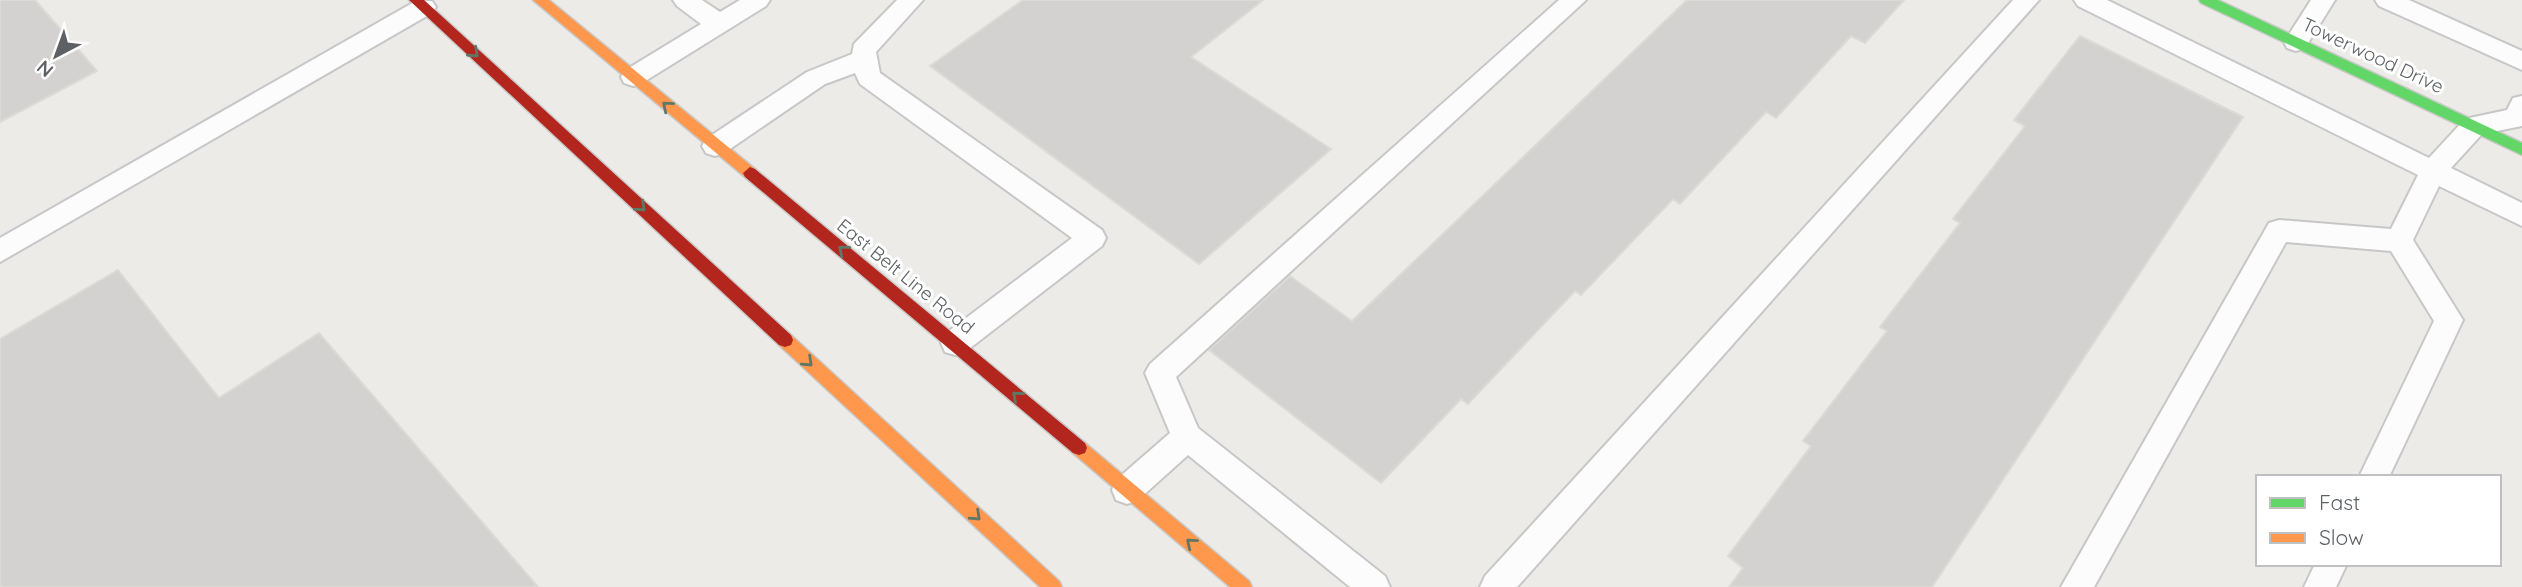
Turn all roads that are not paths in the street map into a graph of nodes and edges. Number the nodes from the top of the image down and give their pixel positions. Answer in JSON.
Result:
{"nodes":[{"id":1,"x":540,"y":0,"type":"edge"},
{"id":2,"x":685,"y":0,"type":"edge"},
{"id":3,"x":758,"y":0,"type":"edge"},
{"id":4,"x":911,"y":0,"type":"edge"},
{"id":5,"x":1574,"y":0,"type":"edge"},
{"id":6,"x":2027,"y":0,"type":"edge"},
{"id":7,"x":2085,"y":0,"type":"edge"},
{"id":8,"x":2206,"y":0,"type":"edge"},
{"id":9,"x":2323,"y":0,"type":"edge"},
{"id":10,"x":2387,"y":0,"type":"edge"},
{"id":11,"x":425,"y":2,"type":"edge"},
{"id":12,"x":719,"y":24,"type":"junction"},
{"id":13,"x":2296,"y":42,"type":"junction"},
{"id":14,"x":865,"y":59,"type":"junction"},
{"id":15,"x":2522,"y":61,"type":"edge"},
{"id":16,"x":633,"y":77,"type":"junction"},
{"id":17,"x":2522,"y":105,"type":"edge"},
{"id":18,"x":2474,"y":126,"type":"junction"},
{"id":19,"x":715,"y":146,"type":"junction"},
{"id":20,"x":2522,"y":149,"type":"edge"},
{"id":21,"x":2433,"y":171,"type":"junction"},
{"id":22,"x":2522,"y":215,"type":"edge"},
{"id":23,"x":2399,"y":240,"type":"junction"},
{"id":24,"x":0,"y":251,"type":"edge"},
{"id":25,"x":955,"y":343,"type":"junction"},
{"id":26,"x":1187,"y":437,"type":"junction"},
{"id":27,"x":2375,"y":475,"type":"edge"},
{"id":28,"x":1127,"y":491,"type":"junction"},
{"id":29,"x":2330,"y":566,"type":"edge"},
{"id":30,"x":1053,"y":587,"type":"edge"},
{"id":31,"x":1243,"y":587,"type":"edge"},
{"id":32,"x":1374,"y":587,"type":"edge"},
{"id":33,"x":1496,"y":587,"type":"edge"},
{"id":34,"x":2077,"y":587,"type":"edge"},
{"id":35,"x":2320,"y":587,"type":"edge"}],
"edges":[{"from":1,"to":16,"type":"main road","name":"East Belt Line Road"},
{"from":2,"to":12,"type":"lane"},
{"from":3,"to":12,"type":"lane"},
{"from":4,"to":14,"type":"lane"},
{"from":5,"to":26,"type":"lane"},
{"from":6,"to":33,"type":"lane"},
{"from":7,"to":21,"type":"lane"},
{"from":8,"to":13,"type":"main road","name":"Towerwood Drive"},
{"from":9,"to":13,"type":"lane"},
{"from":10,"to":15,"type":"lane"},
{"from":11,"to":24,"type":"lane"},
{"from":11,"to":30,"type":"main road","one_way":true},
{"from":12,"to":16,"type":"lane"},
{"from":13,"to":18,"type":"main road","name":"Towerwood Drive"},
{"from":14,"to":19,"type":"lane"},
{"from":14,"to":25,"type":"lane"},
{"from":19,"to":16,"type":"main road","name":"East Belt Line Road","one_way":true},
{"from":17,"to":18,"type":"lane"},
{"from":18,"to":20,"type":"main road","name":"Towerwood Drive"},
{"from":18,"to":21,"type":"lane"},
{"from":25,"to":19,"type":"main road","name":"East Belt Line Road","one_way":true},
{"from":21,"to":22,"type":"lane"},
{"from":21,"to":23,"type":"lane"},
{"from":23,"to":27,"type":"lane"},
{"from":23,"to":34,"type":"lane"},
{"from":28,"to":25,"type":"main road","name":"East Belt Line Road","one_way":true},
{"from":26,"to":28,"type":"lane"},
{"from":26,"to":32,"type":"lane"},
{"from":31,"to":28,"type":"main road","name":"East Belt Line Road","one_way":true},
{"from":29,"to":35,"type":"lane"}]}
